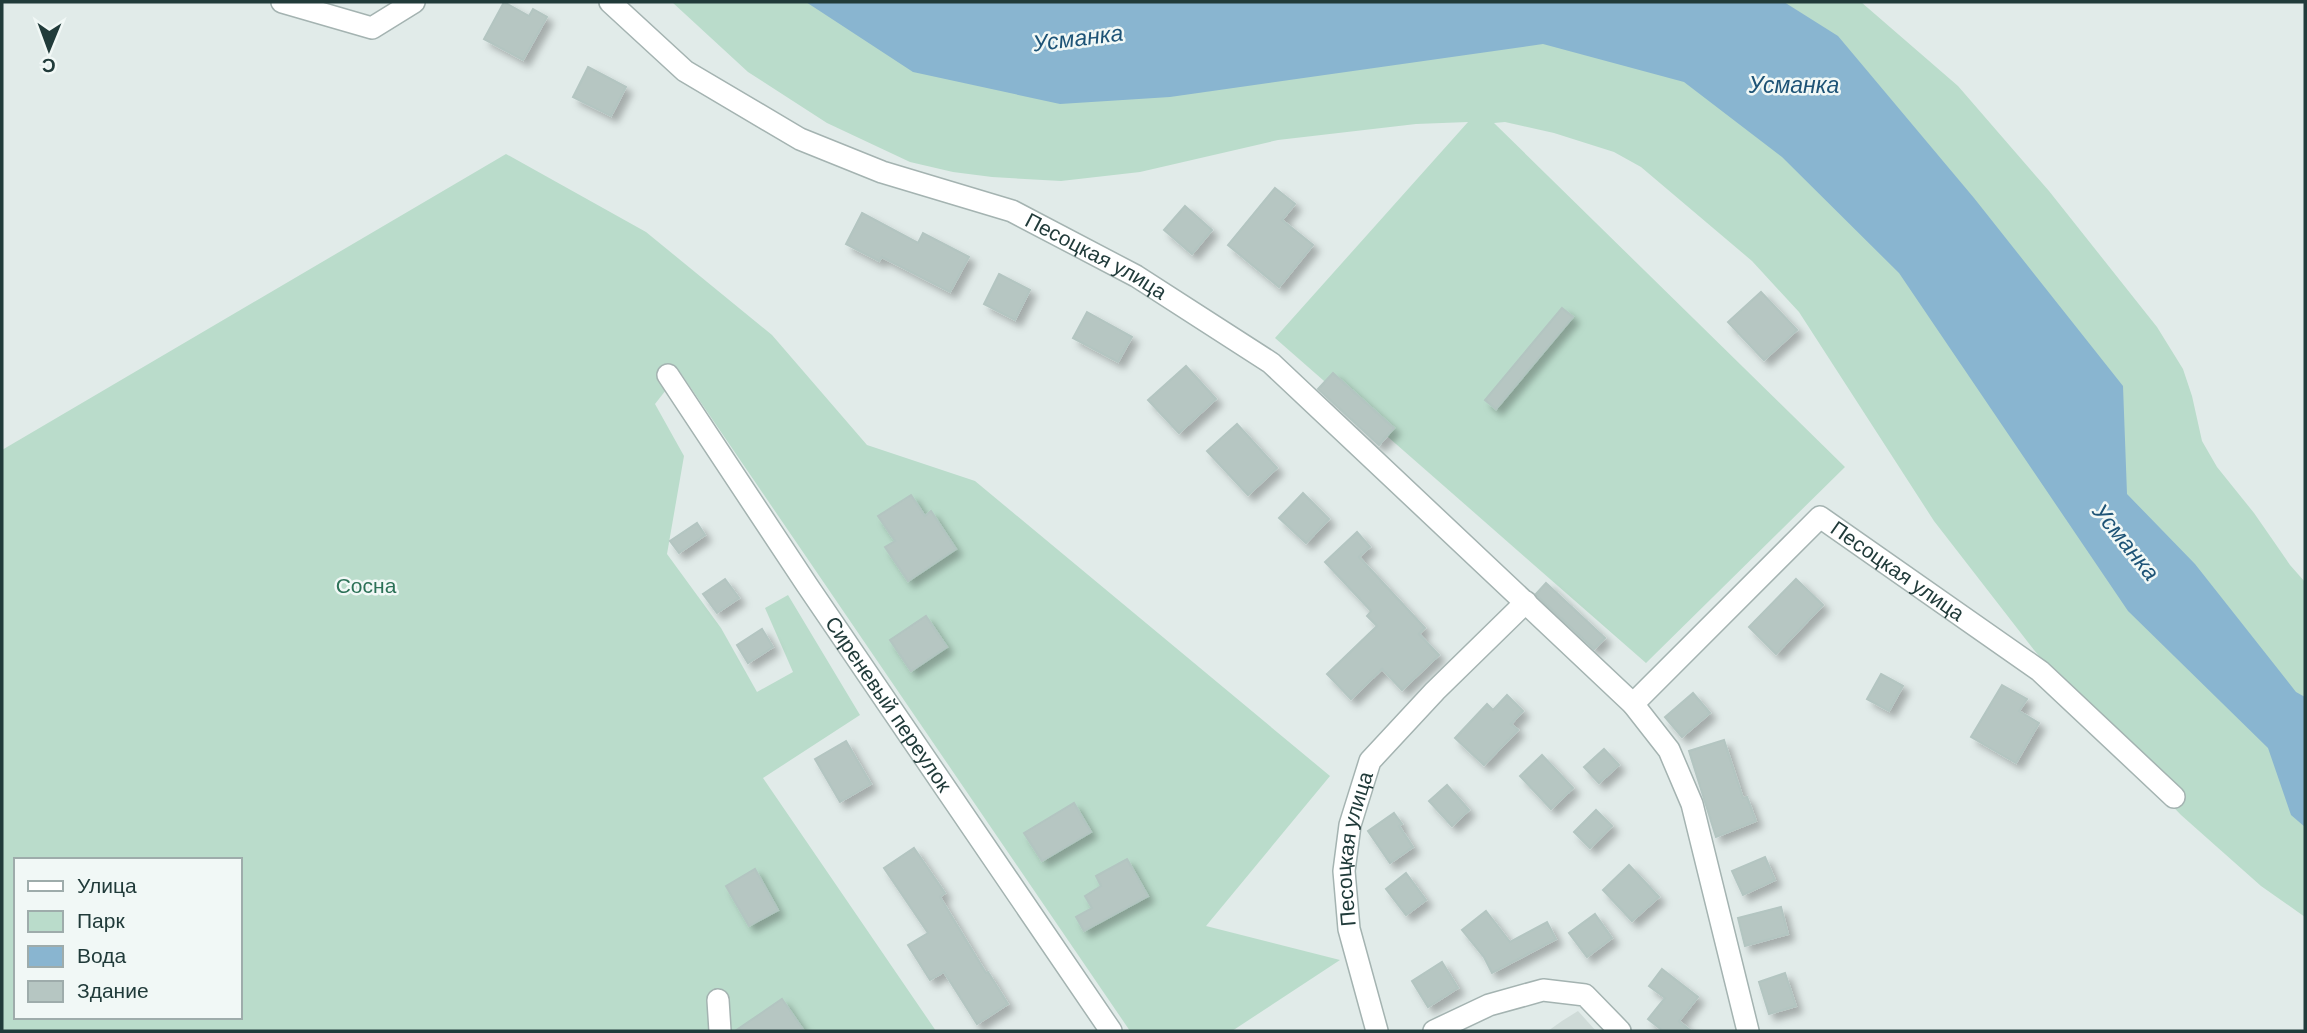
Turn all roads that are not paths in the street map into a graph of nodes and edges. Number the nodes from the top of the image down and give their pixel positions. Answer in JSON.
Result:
{"nodes":[{"id":1,"x":282,"y":2,"type":"edge"},
{"id":2,"x":414,"y":2,"type":"edge"},
{"id":3,"x":610,"y":2,"type":"edge"},
{"id":4,"x":668,"y":375,"type":"dead end"},
{"id":5,"x":1526,"y":602,"type":"junction"},
{"id":6,"x":1633,"y":704,"type":"junction"},
{"id":7,"x":2174,"y":797,"type":"dead end"},
{"id":8,"x":718,"y":1000,"type":"dead end"},
{"id":9,"x":1380,"y":1029,"type":"edge"},
{"id":10,"x":720,"y":1031,"type":"edge"},
{"id":11,"x":1111,"y":1031,"type":"edge"},
{"id":12,"x":1434,"y":1031,"type":"edge"},
{"id":13,"x":1620,"y":1031,"type":"edge"},
{"id":14,"x":1748,"y":1031,"type":"edge"}],
"edges":[{"from":1,"to":2,"type":"street"},
{"from":3,"to":5,"type":"street","name":"Песоцкая улица"},
{"from":4,"to":11,"type":"street","name":"Сиреневый переулок"},
{"from":5,"to":6,"type":"street","name":"Песоцкая улица"},
{"from":5,"to":9,"type":"street","name":"Песоцкая улица"},
{"from":6,"to":7,"type":"street","name":"Песоцкая улица"},
{"from":6,"to":14,"type":"street","name":"Песоцкая улица"},
{"from":8,"to":10,"type":"street"},
{"from":12,"to":13,"type":"street"}]}
